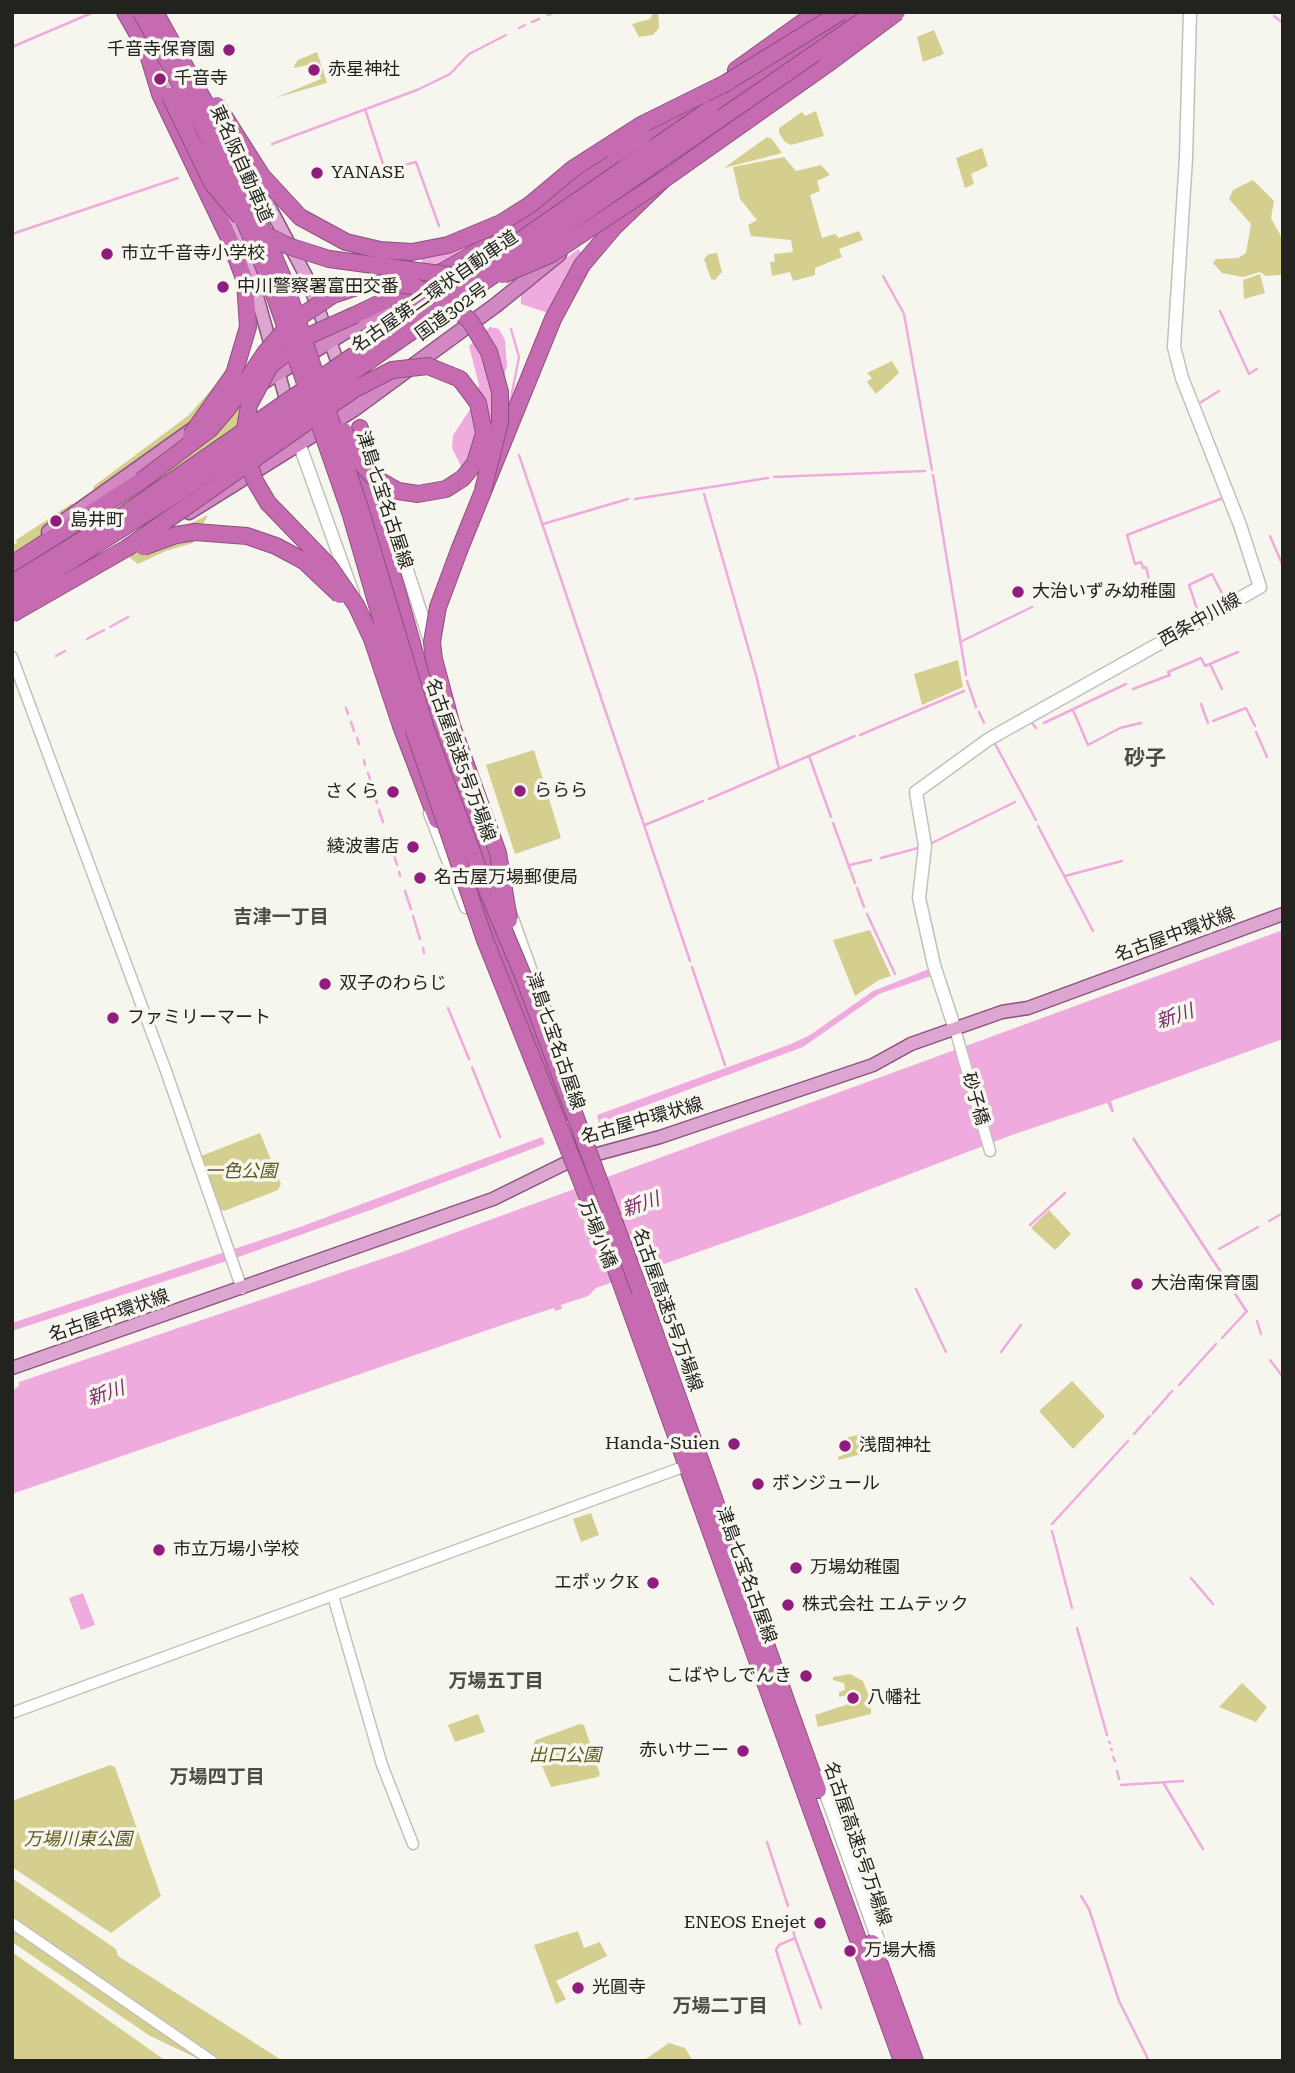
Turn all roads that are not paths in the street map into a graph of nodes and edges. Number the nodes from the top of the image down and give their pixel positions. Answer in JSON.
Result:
{"nodes":[{"id":1,"x":125,"y":12,"type":"edge"},
{"id":2,"x":131,"y":12,"type":"edge"},
{"id":3,"x":141,"y":12,"type":"edge"},
{"id":4,"x":157,"y":12,"type":"edge"},
{"id":5,"x":817,"y":12,"type":"edge"},
{"id":6,"x":838,"y":12,"type":"edge"},
{"id":7,"x":850,"y":12,"type":"edge"},
{"id":8,"x":875,"y":12,"type":"edge"},
{"id":9,"x":887,"y":12,"type":"edge"},
{"id":10,"x":897,"y":12,"type":"edge"},
{"id":11,"x":909,"y":12,"type":"edge"},
{"id":12,"x":1190,"y":12,"type":"edge"},
{"id":13,"x":146,"y":48,"type":"junction"},
{"id":14,"x":825,"y":57,"type":"junction"},
{"id":15,"x":730,"y":81,"type":"junction"},
{"id":16,"x":240,"y":117,"type":"dead end"},
{"id":17,"x":222,"y":122,"type":"junction"},
{"id":18,"x":656,"y":136,"type":"junction"},
{"id":19,"x":663,"y":180,"type":"junction"},
{"id":20,"x":284,"y":280,"type":"junction"},
{"id":21,"x":330,"y":340,"type":"junction"},
{"id":22,"x":278,"y":373,"type":"junction"},
{"id":23,"x":310,"y":376,"type":"junction"},
{"id":24,"x":354,"y":408,"type":"junction"},
{"id":25,"x":360,"y":428,"type":"junction"},
{"id":26,"x":299,"y":443,"type":"junction"},
{"id":27,"x":141,"y":481,"type":"junction"},
{"id":28,"x":483,"y":490,"type":"junction"},
{"id":29,"x":12,"y":563,"type":"edge"},
{"id":30,"x":12,"y":583,"type":"edge"},
{"id":31,"x":353,"y":594,"type":"junction"},
{"id":32,"x":12,"y":599,"type":"edge"},
{"id":33,"x":12,"y":615,"type":"edge"},
{"id":34,"x":12,"y":657,"type":"edge"},
{"id":35,"x":390,"y":694,"type":"junction"},
{"id":36,"x":1283,"y":914,"type":"edge"},
{"id":37,"x":509,"y":920,"type":"junction"},
{"id":38,"x":485,"y":940,"type":"junction"},
{"id":39,"x":524,"y":978,"type":"junction"},
{"id":40,"x":956,"y":1028,"type":"junction"},
{"id":41,"x":990,"y":1151,"type":"dead end"},
{"id":42,"x":596,"y":1158,"type":"junction"},
{"id":43,"x":570,"y":1167,"type":"junction"},
{"id":44,"x":611,"y":1256,"type":"junction"},
{"id":45,"x":242,"y":1289,"type":"junction"},
{"id":46,"x":623,"y":1296,"type":"joint"},
{"id":47,"x":12,"y":1368,"type":"edge"},
{"id":48,"x":683,"y":1466,"type":"junction"},
{"id":49,"x":333,"y":1596,"type":"junction"},
{"id":50,"x":12,"y":1713,"type":"edge"},
{"id":51,"x":413,"y":1844,"type":"dead end"},
{"id":52,"x":12,"y":1923,"type":"edge"},
{"id":53,"x":212,"y":2061,"type":"edge"},
{"id":54,"x":900,"y":2061,"type":"edge"},
{"id":55,"x":915,"y":2061,"type":"edge"},
{"id":56,"x":922,"y":2061,"type":"edge"}],
"edges":[{"from":1,"to":13,"type":"highway"},
{"from":2,"to":22,"type":"main road"},
{"from":3,"to":23,"type":"highway","name":"東名阪自動車道","bridge":true},
{"from":4,"to":15,"type":"highway","bridge":true},
{"from":4,"to":17,"type":"main road"},
{"from":4,"to":20,"type":"highway","name":"東名阪自動車道","bridge":true},
{"from":5,"to":18,"type":"highway"},
{"from":6,"to":15,"type":"highway","bridge":true},
{"from":6,"to":18,"type":"highway","name":"国道302号"},
{"from":7,"to":30,"type":"highway","name":"名古屋第二環状自動車道","bridge":true},
{"from":8,"to":32,"type":"highway","name":"名古屋第二環状自動車道","bridge":true},
{"from":9,"to":14,"type":"highway","name":"国道302号"},
{"from":10,"to":19,"type":"highway","bridge":true},
{"from":11,"to":14,"type":"highway"},
{"from":12,"to":40,"type":"main road","name":"西条中川線"},
{"from":13,"to":19,"type":"highway","bridge":true},
{"from":13,"to":27,"type":"highway","bridge":true},
{"from":14,"to":24,"type":"highway","name":"国道302号"},
{"from":15,"to":35,"type":"highway","bridge":true},
{"from":16,"to":17,"type":"street"},
{"from":17,"to":21,"type":"main road"},
{"from":18,"to":21,"type":"highway","name":"国道302号"},
{"from":19,"to":28,"type":"highway","bridge":true},
{"from":20,"to":23,"type":"highway","name":"東名阪自動車道","bridge":true},
{"from":20,"to":33,"type":"highway","bridge":true},
{"from":21,"to":22,"type":"highway","name":"国道302号"},
{"from":21,"to":24,"type":"main road"},
{"from":22,"to":26,"type":"main road"},
{"from":22,"to":29,"type":"highway","name":"国道302号"},
{"from":23,"to":38,"type":"highway","name":"名古屋高速5号万場線","bridge":true},
{"from":23,"to":39,"type":"highway","name":"名古屋高速5号万場線","bridge":true},
{"from":24,"to":25,"type":"main road","name":"津島七宝名古屋線"},
{"from":24,"to":26,"type":"highway","name":"国道302号"},
{"from":25,"to":37,"type":"highway","bridge":true},
{"from":25,"to":42,"type":"main road","name":"津島七宝名古屋線"},
{"from":26,"to":31,"type":"main road","name":"津島七宝名古屋線"},
{"from":26,"to":32,"type":"highway","name":"国道302号"},
{"from":27,"to":28,"type":"highway","bridge":true},
{"from":27,"to":29,"type":"highway"},
{"from":28,"to":37,"type":"highway","bridge":true},
{"from":31,"to":43,"type":"main road","name":"津島七宝名古屋線"},
{"from":31,"to":44,"type":"highway","bridge":true},
{"from":33,"to":35,"type":"highway","bridge":true},
{"from":34,"to":45,"type":"street"},
{"from":35,"to":38,"type":"highway","bridge":true},
{"from":36,"to":40,"type":"main road","name":"名古屋中環状線"},
{"from":37,"to":39,"type":"highway","bridge":true},
{"from":38,"to":44,"type":"highway","name":"名古屋高速5号万場線","bridge":true},
{"from":39,"to":55,"type":"highway","name":"名古屋高速5号万場線","bridge":true},
{"from":40,"to":41,"type":"street","name":"砂子橋"},
{"from":40,"to":42,"type":"main road","name":"名古屋中環状線"},
{"from":42,"to":43,"type":"main road","name":"名古屋中環状線"},
{"from":42,"to":56,"type":"main road","name":"津島七宝名古屋線","bridge":true},
{"from":43,"to":45,"type":"main road","name":"名古屋中環状線"},
{"from":43,"to":46,"type":"main road","name":"万場小橋","bridge":true},
{"from":44,"to":54,"type":"highway","name":"名古屋高速5号万場線"},
{"from":45,"to":47,"type":"main road","name":"名古屋中環状線"},
{"from":46,"to":48,"type":"main road","name":"津島七宝名古屋線"},
{"from":48,"to":49,"type":"street"},
{"from":48,"to":54,"type":"main road","name":"津島七宝名古屋線"},
{"from":49,"to":50,"type":"street"},
{"from":49,"to":51,"type":"street"},
{"from":52,"to":53,"type":"street"}]}
